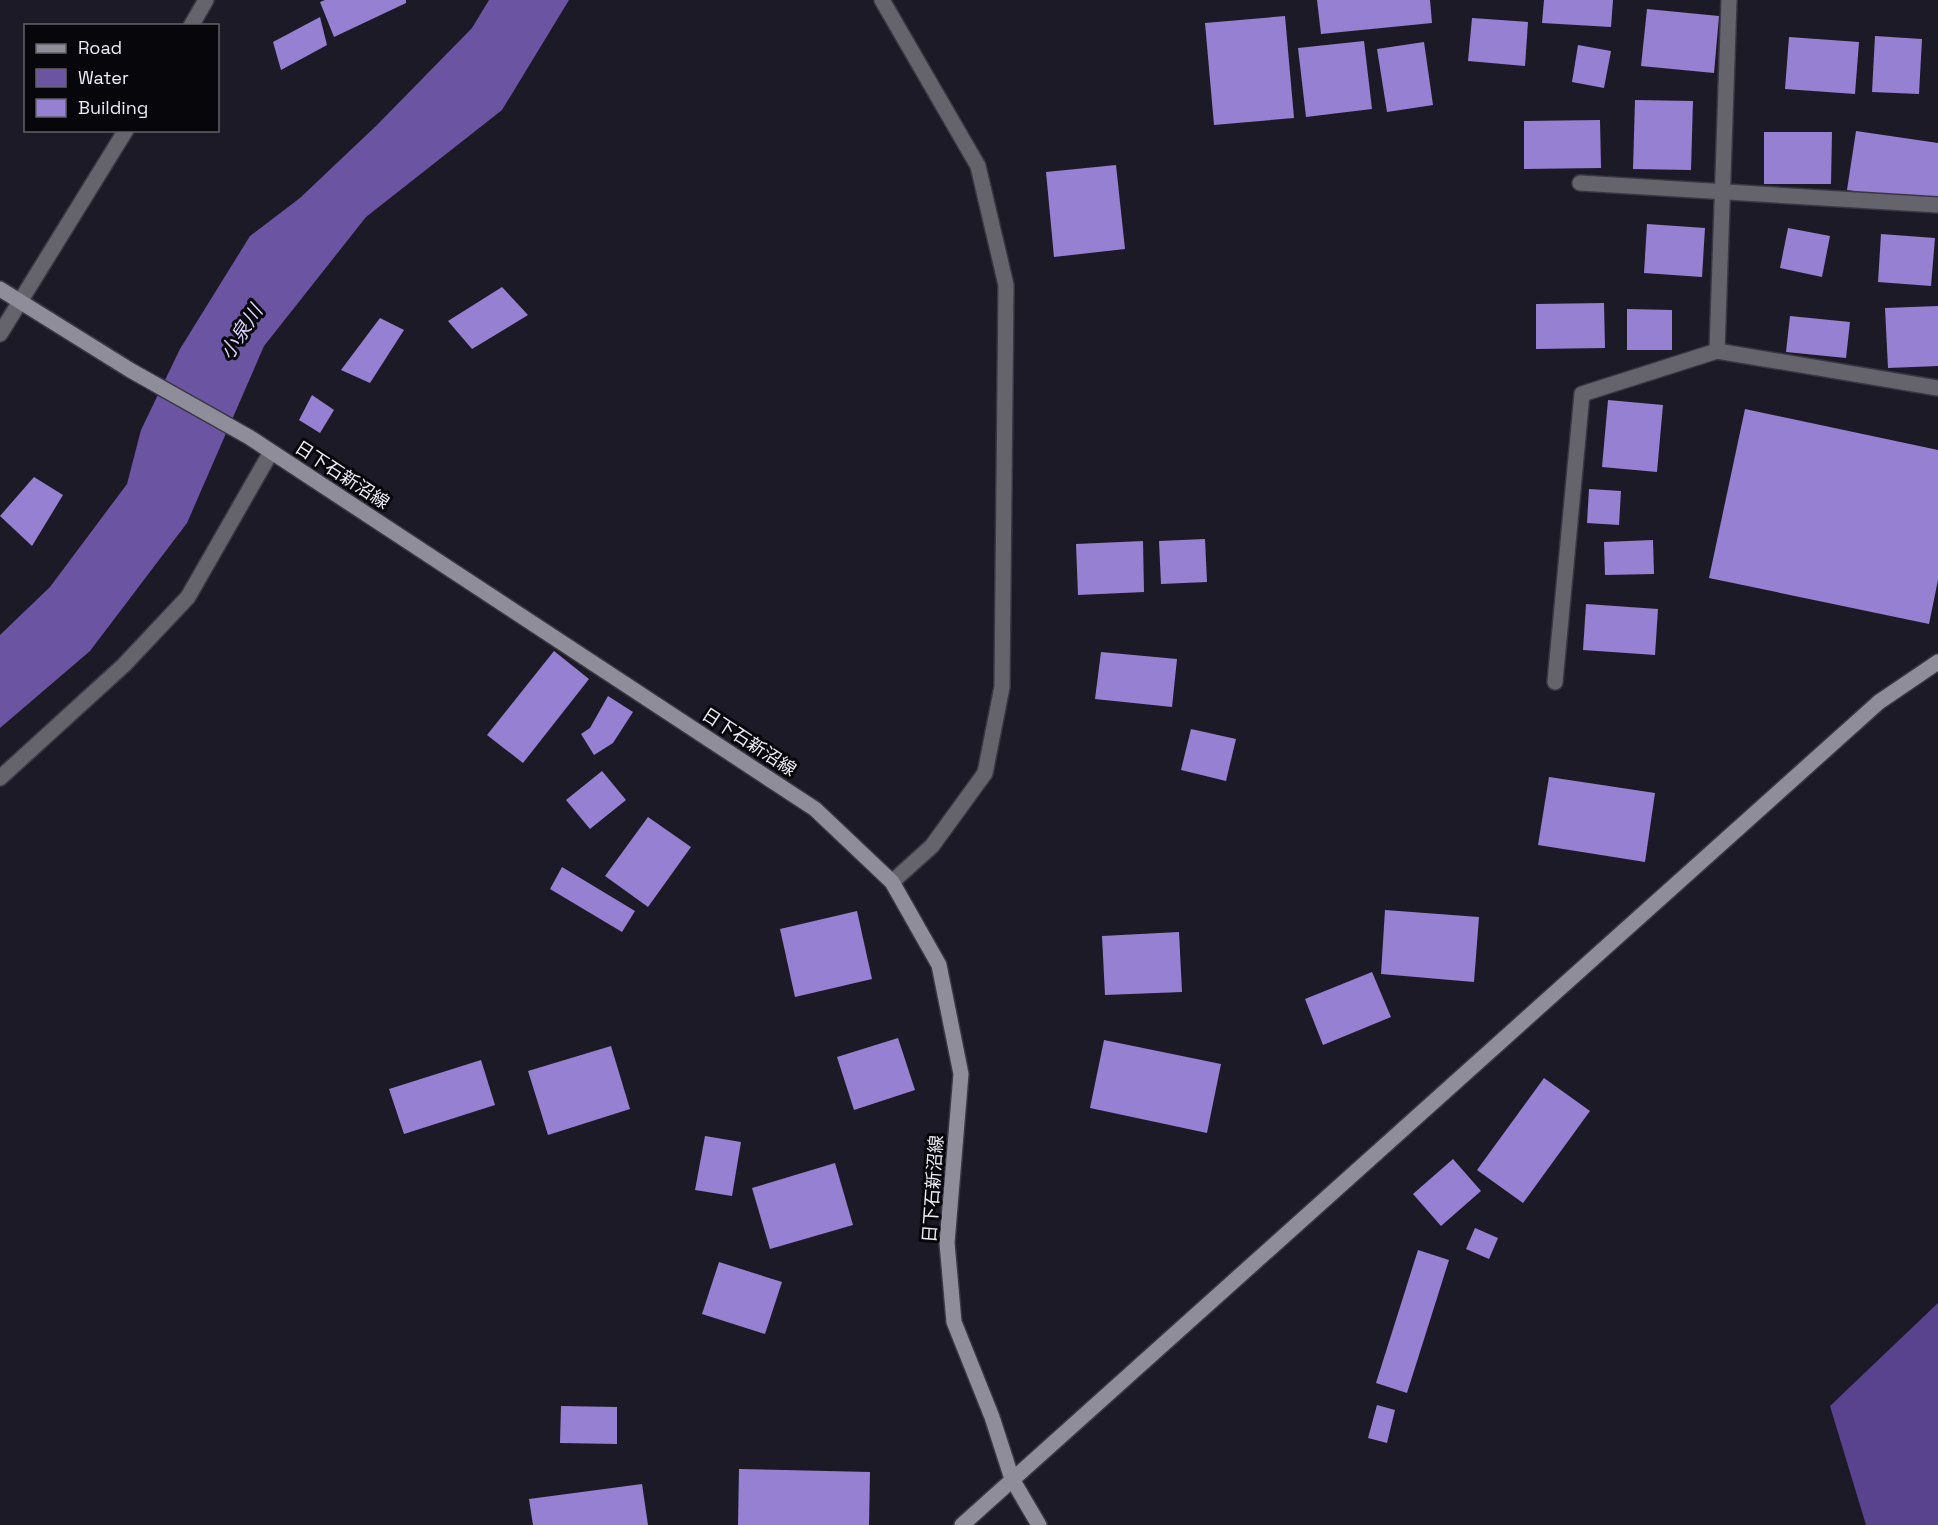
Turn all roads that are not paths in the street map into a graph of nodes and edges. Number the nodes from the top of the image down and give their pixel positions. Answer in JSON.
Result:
{"nodes":[{"id":1,"x":206,"y":0,"type":"edge"},
{"id":2,"x":882,"y":0,"type":"edge"},
{"id":3,"x":1729,"y":0,"type":"edge"},
{"id":4,"x":191,"y":24,"type":"edge"},
{"id":5,"x":123,"y":132,"type":"edge"},
{"id":6,"x":1580,"y":183,"type":"dead end"},
{"id":7,"x":1723,"y":192,"type":"junction"},
{"id":8,"x":1938,"y":205,"type":"edge"},
{"id":9,"x":0,"y":289,"type":"edge"},
{"id":10,"x":20,"y":302,"type":"junction"},
{"id":11,"x":0,"y":334,"type":"edge"},
{"id":12,"x":1717,"y":351,"type":"junction"},
{"id":13,"x":1938,"y":388,"type":"edge"},
{"id":14,"x":271,"y":452,"type":"junction"},
{"id":15,"x":1938,"y":662,"type":"edge"},
{"id":16,"x":1555,"y":682,"type":"dead end"},
{"id":17,"x":0,"y":778,"type":"edge"},
{"id":18,"x":892,"y":882,"type":"junction"},
{"id":19,"x":1012,"y":1479,"type":"junction"},
{"id":20,"x":962,"y":1525,"type":"edge"},
{"id":21,"x":1039,"y":1525,"type":"edge"}],
"edges":[{"from":1,"to":4,"type":"street"},
{"from":2,"to":18,"type":"street"},
{"from":3,"to":7,"type":"street"},
{"from":5,"to":10,"type":"street"},
{"from":6,"to":7,"type":"street"},
{"from":7,"to":8,"type":"street"},
{"from":7,"to":12,"type":"street"},
{"from":9,"to":10,"type":"main road","name":"日下石新沼線"},
{"from":10,"to":11,"type":"street"},
{"from":10,"to":14,"type":"main road","name":"日下石新沼線"},
{"from":12,"to":13,"type":"street"},
{"from":12,"to":16,"type":"street"},
{"from":14,"to":17,"type":"street"},
{"from":14,"to":18,"type":"main road","name":"日下石新沼線"},
{"from":15,"to":19,"type":"main road"},
{"from":18,"to":19,"type":"main road","name":"日下石新沼線"},
{"from":19,"to":20,"type":"main road"},
{"from":19,"to":21,"type":"main road","name":"日下石新沼線"}]}
